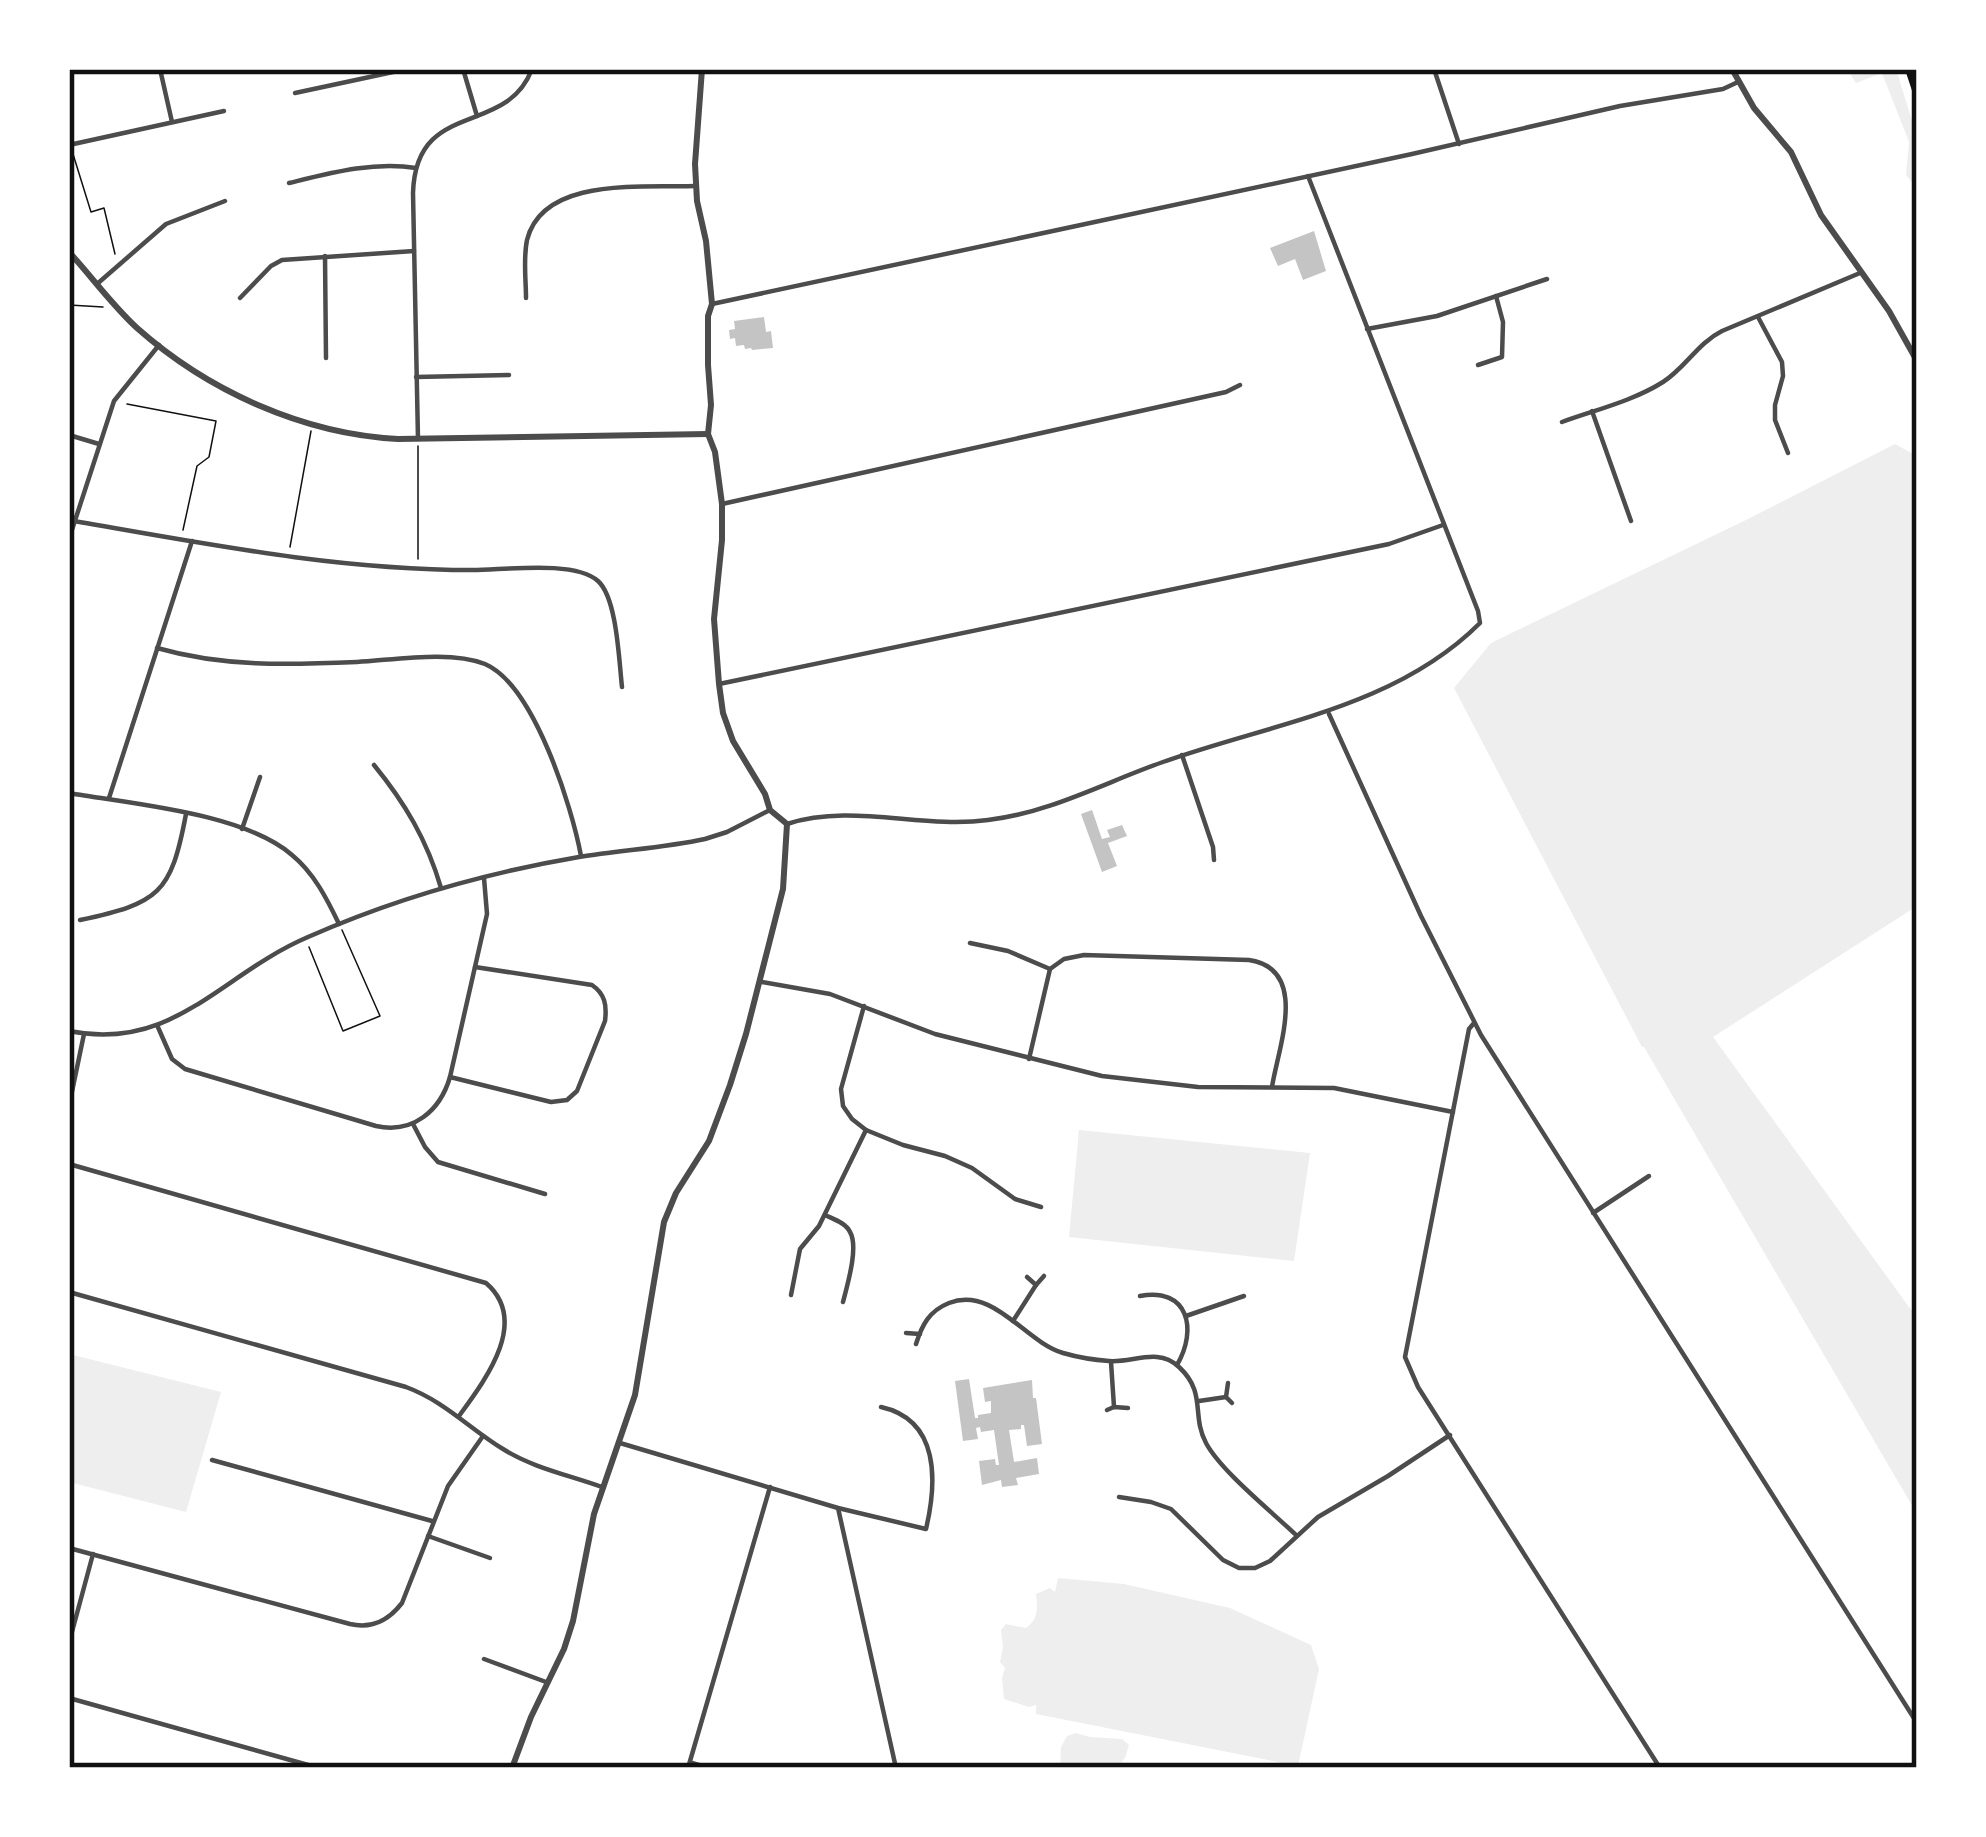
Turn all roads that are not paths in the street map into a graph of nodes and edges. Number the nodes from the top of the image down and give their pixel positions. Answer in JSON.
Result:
{"nodes":[{"id":1,"x":160,"y":69,"type":"edge"},
{"id":2,"x":407,"y":69,"type":"edge"},
{"id":3,"x":464,"y":69,"type":"edge"},
{"id":4,"x":532,"y":69,"type":"edge"},
{"id":5,"x":703,"y":69,"type":"edge"},
{"id":6,"x":1434,"y":69,"type":"edge"},
{"id":7,"x":1732,"y":69,"type":"edge"},
{"id":8,"x":1909,"y":69,"type":"edge"},
{"id":9,"x":1738,"y":82,"type":"junction"},
{"id":10,"x":295,"y":93,"type":"dead end"},
{"id":11,"x":1917,"y":93,"type":"edge"},
{"id":12,"x":224,"y":111,"type":"dead end"},
{"id":13,"x":477,"y":116,"type":"junction"},
{"id":14,"x":172,"y":122,"type":"junction"},
{"id":15,"x":1459,"y":144,"type":"junction"},
{"id":16,"x":70,"y":145,"type":"edge"},
{"id":17,"x":416,"y":168,"type":"junction"},
{"id":18,"x":1308,"y":176,"type":"junction"},
{"id":19,"x":289,"y":183,"type":"dead end"},
{"id":20,"x":696,"y":187,"type":"junction"},
{"id":21,"x":225,"y":201,"type":"dead end"},
{"id":22,"x":69,"y":251,"type":"edge"},
{"id":23,"x":414,"y":251,"type":"junction"},
{"id":24,"x":325,"y":256,"type":"junction"},
{"id":25,"x":1860,"y":273,"type":"junction"},
{"id":26,"x":1547,"y":279,"type":"dead end"},
{"id":27,"x":97,"y":284,"type":"junction"},
{"id":28,"x":1496,"y":296,"type":"junction"},
{"id":29,"x":240,"y":298,"type":"dead end"},
{"id":30,"x":526,"y":298,"type":"dead end"},
{"id":31,"x":712,"y":304,"type":"junction"},
{"id":32,"x":1758,"y":317,"type":"junction"},
{"id":33,"x":1367,"y":329,"type":"junction"},
{"id":34,"x":159,"y":345,"type":"junction"},
{"id":35,"x":326,"y":358,"type":"dead end"},
{"id":36,"x":1917,"y":361,"type":"edge"},
{"id":37,"x":1478,"y":365,"type":"dead end"},
{"id":38,"x":509,"y":375,"type":"dead end"},
{"id":39,"x":416,"y":376,"type":"junction"},
{"id":40,"x":1240,"y":385,"type":"dead end"},
{"id":41,"x":1592,"y":411,"type":"junction"},
{"id":42,"x":1562,"y":422,"type":"dead end"},
{"id":43,"x":708,"y":434,"type":"junction"},
{"id":44,"x":69,"y":435,"type":"edge"},
{"id":45,"x":418,"y":440,"type":"junction"},
{"id":46,"x":99,"y":445,"type":"junction"},
{"id":47,"x":1788,"y":453,"type":"dead end"},
{"id":48,"x":722,"y":504,"type":"junction"},
{"id":49,"x":74,"y":521,"type":"junction"},
{"id":50,"x":1631,"y":521,"type":"dead end"},
{"id":51,"x":1443,"y":525,"type":"junction"},
{"id":52,"x":69,"y":539,"type":"edge"},
{"id":53,"x":193,"y":541,"type":"junction"},
{"id":54,"x":157,"y":648,"type":"junction"},
{"id":55,"x":719,"y":684,"type":"junction"},
{"id":56,"x":622,"y":687,"type":"dead end"},
{"id":57,"x":1328,"y":712,"type":"junction"},
{"id":58,"x":1183,"y":755,"type":"junction"},
{"id":59,"x":374,"y":765,"type":"dead end"},
{"id":60,"x":260,"y":776,"type":"dead end"},
{"id":61,"x":69,"y":793,"type":"edge"},
{"id":62,"x":108,"y":800,"type":"junction"},
{"id":63,"x":770,"y":810,"type":"junction"},
{"id":64,"x":186,"y":814,"type":"junction"},
{"id":65,"x":787,"y":824,"type":"junction"},
{"id":66,"x":242,"y":829,"type":"junction"},
{"id":67,"x":581,"y":856,"type":"junction"},
{"id":68,"x":1214,"y":860,"type":"dead end"},
{"id":69,"x":484,"y":878,"type":"junction"},
{"id":70,"x":441,"y":888,"type":"junction"},
{"id":71,"x":80,"y":920,"type":"dead end"},
{"id":72,"x":339,"y":924,"type":"junction"},
{"id":73,"x":970,"y":943,"type":"dead end"},
{"id":74,"x":475,"y":968,"type":"junction"},
{"id":75,"x":1050,"y":969,"type":"junction"},
{"id":76,"x":760,"y":981,"type":"junction"},
{"id":77,"x":864,"y":1006,"type":"junction"},
{"id":78,"x":1474,"y":1023,"type":"junction"},
{"id":79,"x":157,"y":1025,"type":"junction"},
{"id":80,"x":69,"y":1031,"type":"edge"},
{"id":81,"x":84,"y":1034,"type":"junction"},
{"id":82,"x":1029,"y":1059,"type":"junction"},
{"id":83,"x":450,"y":1077,"type":"junction"},
{"id":84,"x":1273,"y":1088,"type":"junction"},
{"id":85,"x":69,"y":1106,"type":"edge"},
{"id":86,"x":1454,"y":1112,"type":"junction"},
{"id":87,"x":413,"y":1124,"type":"junction"},
{"id":88,"x":866,"y":1130,"type":"junction"},
{"id":89,"x":69,"y":1164,"type":"edge"},
{"id":90,"x":1648,"y":1176,"type":"dead end"},
{"id":91,"x":545,"y":1194,"type":"dead end"},
{"id":92,"x":1041,"y":1207,"type":"dead end"},
{"id":93,"x":1593,"y":1213,"type":"junction"},
{"id":94,"x":825,"y":1215,"type":"junction"},
{"id":95,"x":1043,"y":1276,"type":"dead end"},
{"id":96,"x":1027,"y":1277,"type":"dead end"},
{"id":97,"x":1036,"y":1285,"type":"junction"},
{"id":98,"x":69,"y":1292,"type":"edge"},
{"id":99,"x":791,"y":1295,"type":"dead end"},
{"id":100,"x":1140,"y":1296,"type":"dead end"},
{"id":101,"x":1244,"y":1296,"type":"dead end"},
{"id":102,"x":843,"y":1302,"type":"dead end"},
{"id":103,"x":1186,"y":1316,"type":"junction"},
{"id":104,"x":1013,"y":1321,"type":"junction"},
{"id":105,"x":906,"y":1333,"type":"dead end"},
{"id":106,"x":920,"y":1334,"type":"junction"},
{"id":107,"x":916,"y":1345,"type":"dead end"},
{"id":108,"x":1111,"y":1362,"type":"junction"},
{"id":109,"x":1177,"y":1365,"type":"junction"},
{"id":110,"x":1228,"y":1383,"type":"dead end"},
{"id":111,"x":1199,"y":1401,"type":"junction"},
{"id":112,"x":881,"y":1407,"type":"dead end"},
{"id":113,"x":1128,"y":1408,"type":"dead end"},
{"id":114,"x":459,"y":1416,"type":"junction"},
{"id":115,"x":1450,"y":1435,"type":"junction"},
{"id":116,"x":483,"y":1436,"type":"junction"},
{"id":117,"x":620,"y":1443,"type":"junction"},
{"id":118,"x":212,"y":1460,"type":"dead end"},
{"id":119,"x":602,"y":1487,"type":"junction"},
{"id":120,"x":770,"y":1487,"type":"junction"},
{"id":121,"x":1119,"y":1497,"type":"dead end"},
{"id":122,"x":838,"y":1508,"type":"junction"},
{"id":123,"x":432,"y":1521,"type":"junction"},
{"id":124,"x":1296,"y":1535,"type":"junction"},
{"id":125,"x":428,"y":1536,"type":"junction"},
{"id":126,"x":69,"y":1548,"type":"edge"},
{"id":127,"x":94,"y":1554,"type":"junction"},
{"id":128,"x":490,"y":1558,"type":"dead end"},
{"id":129,"x":69,"y":1643,"type":"edge"},
{"id":130,"x":484,"y":1659,"type":"dead end"},
{"id":131,"x":548,"y":1683,"type":"junction"},
{"id":132,"x":69,"y":1698,"type":"edge"},
{"id":133,"x":1917,"y":1723,"type":"edge"},
{"id":134,"x":689,"y":1765,"type":"edge"},
{"id":135,"x":319,"y":1768,"type":"edge"},
{"id":136,"x":512,"y":1768,"type":"edge"},
{"id":137,"x":709,"y":1768,"type":"edge"},
{"id":138,"x":896,"y":1768,"type":"edge"},
{"id":139,"x":1660,"y":1768,"type":"edge"}],
"edges":[{"from":1,"to":14,"type":"street"},
{"from":2,"to":10,"type":"street"},
{"from":3,"to":13,"type":"street"},
{"from":4,"to":13,"type":"street"},
{"from":5,"to":20,"type":"street"},
{"from":6,"to":15,"type":"street"},
{"from":7,"to":9,"type":"street"},
{"from":8,"to":11,"type":"main road"},
{"from":9,"to":15,"type":"street"},
{"from":9,"to":25,"type":"street"},
{"from":12,"to":14,"type":"street"},
{"from":13,"to":17,"type":"street"},
{"from":14,"to":16,"type":"street"},
{"from":15,"to":18,"type":"street"},
{"from":17,"to":19,"type":"street"},
{"from":17,"to":23,"type":"street"},
{"from":18,"to":31,"type":"street"},
{"from":18,"to":33,"type":"street"},
{"from":20,"to":30,"type":"street"},
{"from":20,"to":31,"type":"street"},
{"from":21,"to":27,"type":"street"},
{"from":22,"to":27,"type":"street"},
{"from":23,"to":24,"type":"street"},
{"from":23,"to":39,"type":"street"},
{"from":24,"to":29,"type":"street"},
{"from":24,"to":35,"type":"street"},
{"from":25,"to":32,"type":"street"},
{"from":25,"to":36,"type":"street"},
{"from":26,"to":28,"type":"street"},
{"from":27,"to":34,"type":"street"},
{"from":28,"to":33,"type":"street"},
{"from":28,"to":37,"type":"street"},
{"from":31,"to":43,"type":"street"},
{"from":32,"to":41,"type":"street"},
{"from":32,"to":47,"type":"street"},
{"from":33,"to":51,"type":"street"},
{"from":34,"to":45,"type":"street"},
{"from":34,"to":46,"type":"street"},
{"from":38,"to":39,"type":"street"},
{"from":39,"to":45,"type":"street"},
{"from":40,"to":48,"type":"street"},
{"from":41,"to":42,"type":"street"},
{"from":41,"to":50,"type":"street"},
{"from":43,"to":45,"type":"street"},
{"from":43,"to":48,"type":"street"},
{"from":44,"to":46,"type":"street"},
{"from":46,"to":49,"type":"street"},
{"from":48,"to":55,"type":"street"},
{"from":49,"to":52,"type":"street"},
{"from":49,"to":53,"type":"street"},
{"from":51,"to":55,"type":"street"},
{"from":51,"to":57,"type":"street"},
{"from":53,"to":54,"type":"street"},
{"from":53,"to":56,"type":"street"},
{"from":54,"to":62,"type":"street"},
{"from":54,"to":67,"type":"street"},
{"from":55,"to":63,"type":"street"},
{"from":57,"to":58,"type":"street"},
{"from":57,"to":78,"type":"street"},
{"from":58,"to":65,"type":"street"},
{"from":58,"to":68,"type":"street"},
{"from":59,"to":70,"type":"street"},
{"from":60,"to":66,"type":"street"},
{"from":61,"to":62,"type":"street"},
{"from":62,"to":64,"type":"street"},
{"from":63,"to":65,"type":"street"},
{"from":63,"to":67,"type":"street"},
{"from":64,"to":66,"type":"street"},
{"from":64,"to":71,"type":"street"},
{"from":65,"to":76,"type":"street"},
{"from":66,"to":72,"type":"street"},
{"from":67,"to":69,"type":"street"},
{"from":69,"to":70,"type":"street"},
{"from":69,"to":74,"type":"street"},
{"from":70,"to":72,"type":"street"},
{"from":72,"to":79,"type":"street"},
{"from":73,"to":75,"type":"street"},
{"from":74,"to":83,"type":"street"},
{"from":74,"to":83,"type":"street"},
{"from":75,"to":82,"type":"street"},
{"from":75,"to":84,"type":"street"},
{"from":76,"to":77,"type":"street"},
{"from":76,"to":117,"type":"street"},
{"from":77,"to":82,"type":"street"},
{"from":77,"to":88,"type":"street"},
{"from":78,"to":86,"type":"street"},
{"from":78,"to":93,"type":"street"},
{"from":79,"to":81,"type":"street"},
{"from":79,"to":87,"type":"street"},
{"from":80,"to":81,"type":"street"},
{"from":81,"to":85,"type":"street"},
{"from":82,"to":84,"type":"street"},
{"from":83,"to":87,"type":"street"},
{"from":84,"to":86,"type":"street"},
{"from":86,"to":115,"type":"street"},
{"from":87,"to":91,"type":"street"},
{"from":88,"to":92,"type":"street"},
{"from":88,"to":94,"type":"street"},
{"from":89,"to":114,"type":"street"},
{"from":90,"to":93,"type":"street"},
{"from":93,"to":133,"type":"street"},
{"from":94,"to":99,"type":"street"},
{"from":94,"to":102,"type":"street"},
{"from":95,"to":97,"type":"street"},
{"from":96,"to":97,"type":"street"},
{"from":97,"to":104,"type":"street"},
{"from":98,"to":114,"type":"street"},
{"from":100,"to":103,"type":"street"},
{"from":101,"to":103,"type":"street"},
{"from":103,"to":109,"type":"street"},
{"from":104,"to":106,"type":"street"},
{"from":104,"to":108,"type":"street"},
{"from":105,"to":106,"type":"street"},
{"from":106,"to":107,"type":"street"},
{"from":108,"to":109,"type":"street"},
{"from":108,"to":113,"type":"street"},
{"from":109,"to":111,"type":"street"},
{"from":110,"to":111,"type":"street"},
{"from":111,"to":124,"type":"street"},
{"from":112,"to":122,"type":"street"},
{"from":114,"to":116,"type":"street"},
{"from":115,"to":124,"type":"street"},
{"from":115,"to":139,"type":"street"},
{"from":116,"to":119,"type":"street"},
{"from":116,"to":123,"type":"street"},
{"from":117,"to":119,"type":"street"},
{"from":117,"to":120,"type":"street"},
{"from":118,"to":123,"type":"street"},
{"from":119,"to":131,"type":"street"},
{"from":120,"to":122,"type":"street"},
{"from":120,"to":134,"type":"street"},
{"from":121,"to":124,"type":"street"},
{"from":122,"to":138,"type":"street"},
{"from":123,"to":125,"type":"street"},
{"from":125,"to":127,"type":"street"},
{"from":125,"to":128,"type":"street"},
{"from":126,"to":127,"type":"street"},
{"from":127,"to":129,"type":"street"},
{"from":130,"to":131,"type":"street"},
{"from":131,"to":136,"type":"street"},
{"from":132,"to":135,"type":"street"},
{"from":134,"to":137,"type":"street"}]}
